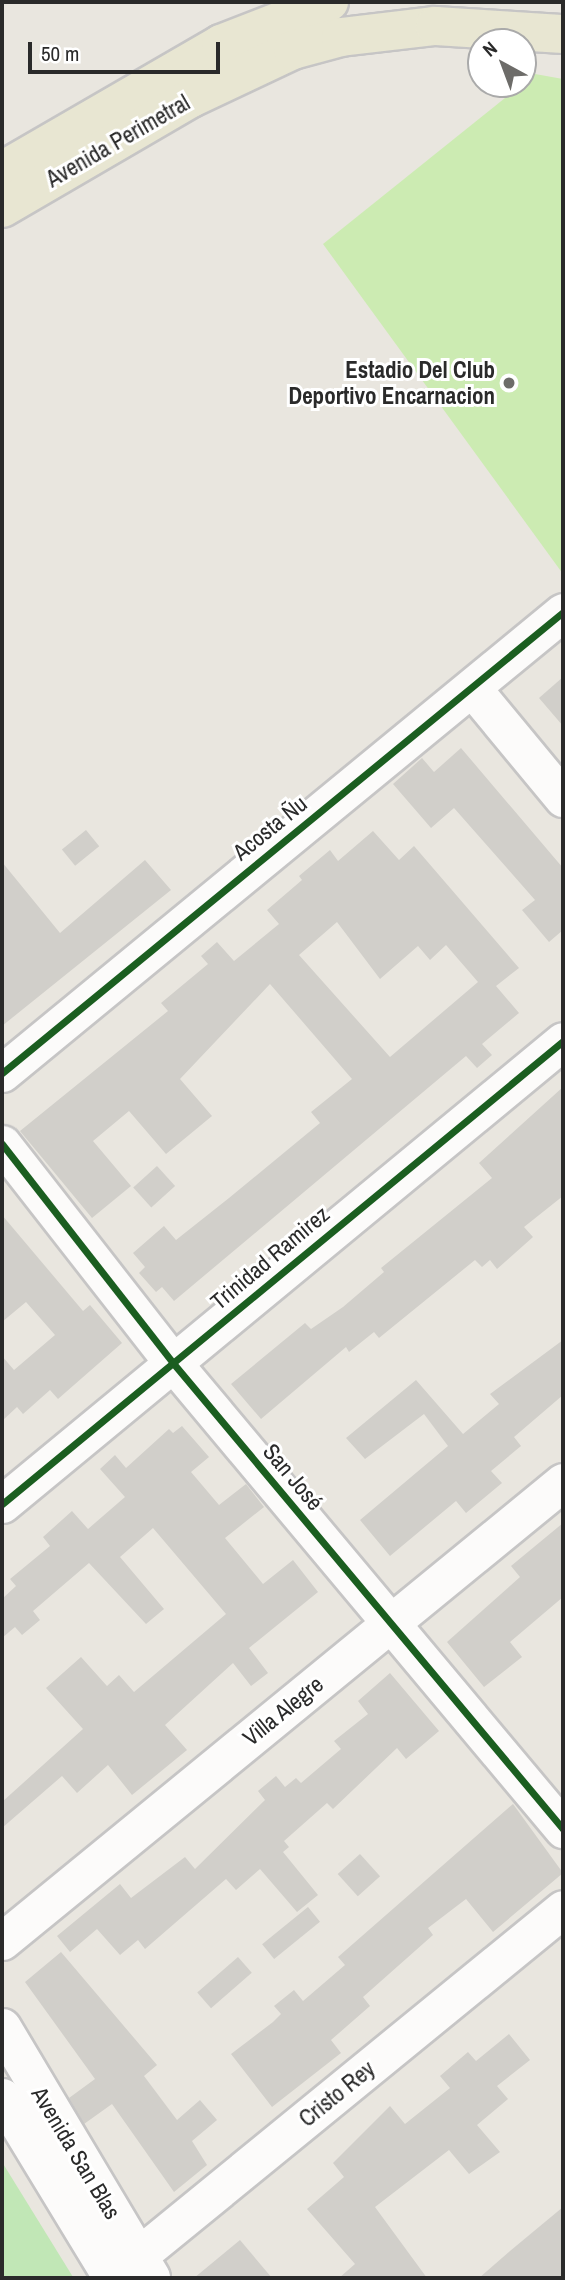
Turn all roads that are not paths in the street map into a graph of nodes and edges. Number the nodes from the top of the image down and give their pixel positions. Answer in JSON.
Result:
{"nodes":[{"id":1,"x":329,"y":2,"type":"edge"},
{"id":2,"x":563,"y":34,"type":"edge"},
{"id":3,"x":2,"y":171,"type":"edge"},
{"id":4,"x":2,"y":208,"type":"edge"},
{"id":5,"x":563,"y":612,"type":"edge"},
{"id":6,"x":472,"y":688,"type":"junction"},
{"id":7,"x":563,"y":798,"type":"edge"},
{"id":8,"x":563,"y":1041,"type":"edge"},
{"id":9,"x":2,"y":1073,"type":"edge"},
{"id":10,"x":2,"y":1144,"type":"edge"},
{"id":11,"x":173,"y":1363,"type":"junction"},
{"id":12,"x":563,"y":1482,"type":"edge"},
{"id":13,"x":2,"y":1504,"type":"edge"},
{"id":14,"x":390,"y":1623,"type":"junction"},
{"id":15,"x":563,"y":1829,"type":"edge"},
{"id":16,"x":563,"y":1909,"type":"edge"},
{"id":17,"x":2,"y":1941,"type":"edge"},
{"id":18,"x":2,"y":2027,"type":"edge"},
{"id":19,"x":2,"y":2097,"type":"edge"},
{"id":20,"x":122,"y":2275,"type":"edge"}],
"edges":[{"from":1,"to":3,"type":"main road","name":"Avenida Perimetral"},
{"from":2,"to":4,"type":"main road","name":"Avenida Perimetral"},
{"from":5,"to":6,"type":"street","name":"Acosta Ñu"},
{"from":6,"to":7,"type":"street"},
{"from":6,"to":9,"type":"street","name":"Acosta Ñu"},
{"from":8,"to":11,"type":"street","name":"Trinidad Ramirez"},
{"from":10,"to":11,"type":"street","name":"San José"},
{"from":11,"to":13,"type":"street","name":"Trinidad Ramirez"},
{"from":11,"to":14,"type":"street","name":"San José"},
{"from":12,"to":14,"type":"street","name":"Villa Alegre"},
{"from":14,"to":15,"type":"street","name":"San José"},
{"from":14,"to":17,"type":"street","name":"Villa Alegre"},
{"from":16,"to":20,"type":"street","name":"Cristo Rey"},
{"from":18,"to":20,"type":"street","name":"Avenida San Blas"},
{"from":19,"to":20,"type":"street","name":"Avenida San Blas"}]}
